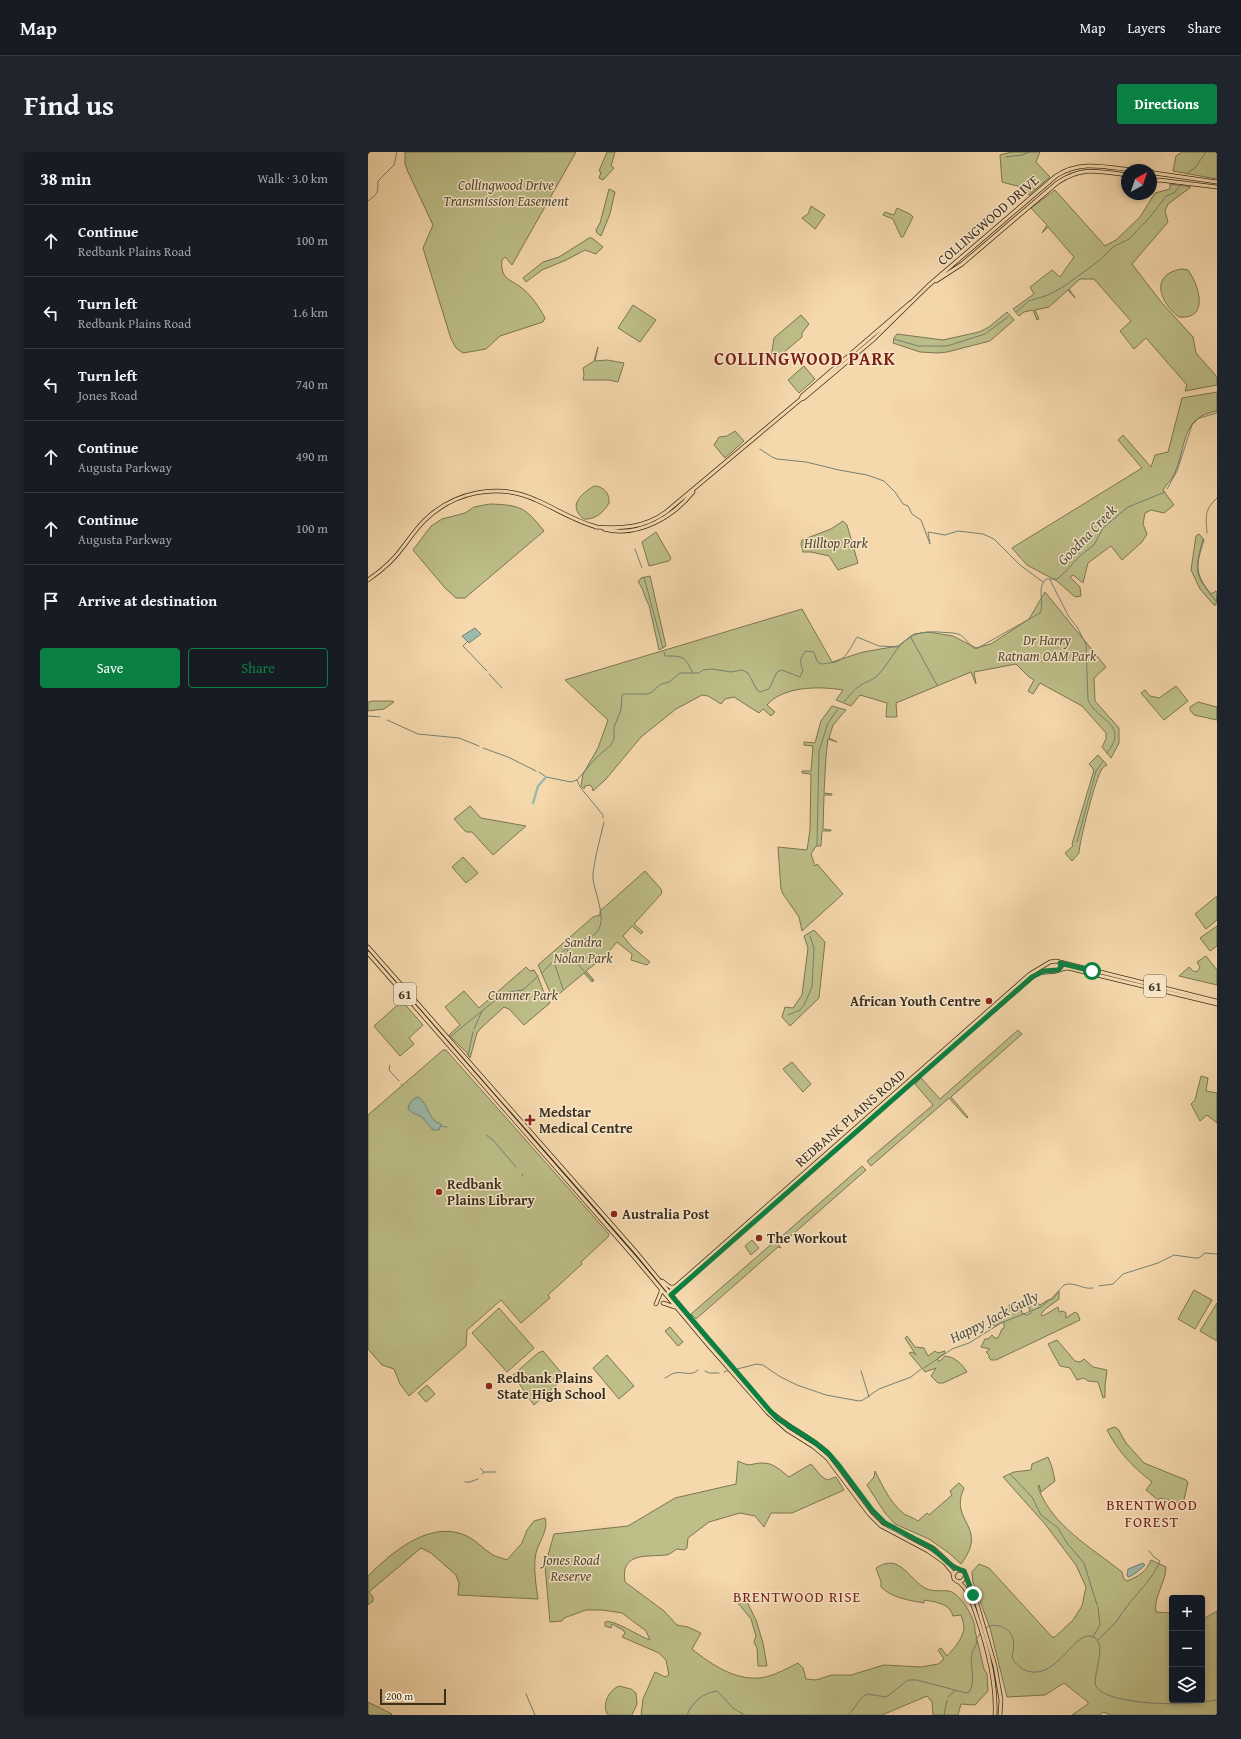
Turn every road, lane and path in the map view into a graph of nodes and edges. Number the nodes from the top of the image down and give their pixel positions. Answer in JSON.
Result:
{"nodes":[{"id":1,"x":1121,"y":169,"type":"edge"},
{"id":2,"x":1157,"y":173,"type":"edge"},
{"id":3,"x":1121,"y":174,"type":"edge"},
{"id":4,"x":1157,"y":181,"type":"edge"},
{"id":5,"x":1217,"y":182,"type":"edge"},
{"id":6,"x":1217,"y":187,"type":"edge"},
{"id":7,"x":930,"y":285,"type":"junction"},
{"id":8,"x":368,"y":580,"type":"edge"},
{"id":9,"x":368,"y":947,"type":"edge"},
{"id":10,"x":368,"y":953,"type":"edge"},
{"id":11,"x":1060,"y":963,"type":"junction"},
{"id":12,"x":1048,"y":964,"type":"junction"},
{"id":13,"x":1060,"y":969,"type":"junction"},
{"id":14,"x":1050,"y":971,"type":"junction"},
{"id":15,"x":1217,"y":1002,"type":"edge"},
{"id":16,"x":769,"y":1209,"type":"junction"},
{"id":17,"x":757,"y":1215,"type":"junction"},
{"id":18,"x":710,"y":1261,"type":"junction"},
{"id":19,"x":695,"y":1269,"type":"junction"},
{"id":20,"x":652,"y":1272,"type":"junction"},
{"id":21,"x":675,"y":1286,"type":"junction"},
{"id":22,"x":661,"y":1289,"type":"junction"},
{"id":23,"x":668,"y":1295,"type":"junction"},
{"id":24,"x":663,"y":1303,"type":"dead end"},
{"id":25,"x":656,"y":1304,"type":"dead end"},
{"id":26,"x":677,"y":1307,"type":"junction"},
{"id":27,"x":958,"y":1569,"type":"junction"},
{"id":28,"x":953,"y":1574,"type":"junction"},
{"id":29,"x":966,"y":1576,"type":"junction"},
{"id":30,"x":958,"y":1582,"type":"junction"},
{"id":31,"x":980,"y":1622,"type":"junction"},
{"id":32,"x":988,"y":1649,"type":"junction"},
{"id":33,"x":996,"y":1715,"type":"edge"},
{"id":34,"x":1000,"y":1715,"type":"edge"}],
"edges":[{"from":1,"to":7,"type":"main road","name":"COLLINGWOOD DRIVE"},
{"from":2,"to":5,"type":"main road"},
{"from":3,"to":7,"type":"main road","name":"COLLINGWOOD DRIVE"},
{"from":4,"to":6,"type":"main road"},
{"from":7,"to":8,"type":"main road","name":"COLLINGWOOD DRIVE"},
{"from":9,"to":20,"type":"main road","number":"61"},
{"from":10,"to":22,"type":"main road","number":"61"},
{"from":11,"to":12,"type":"main road","number":"61"},
{"from":11,"to":13,"type":"main road"},
{"from":11,"to":15,"type":"main road","number":"61"},
{"from":12,"to":14,"type":"main road"},
{"from":12,"to":17,"type":"main road","name":"REDBANK PLAINS ROAD","number":"61"},
{"from":13,"to":14,"type":"main road","number":"61"},
{"from":13,"to":15,"type":"main road","number":"61"},
{"from":14,"to":16,"type":"main road","name":"REDBANK PLAINS ROAD","number":"61"},
{"from":16,"to":17,"type":"main road"},
{"from":16,"to":18,"type":"main road","name":"REDBANK PLAINS ROAD","number":"61"},
{"from":17,"to":19,"type":"main road","name":"REDBANK PLAINS ROAD","number":"61"},
{"from":18,"to":19,"type":"main road"},
{"from":18,"to":23,"type":"main road","name":"REDBANK PLAINS ROAD","number":"61"},
{"from":19,"to":21,"type":"main road","name":"REDBANK PLAINS ROAD","number":"61"},
{"from":20,"to":21,"type":"main road","number":"61"},
{"from":20,"to":23,"type":"main road","number":"61"},
{"from":21,"to":23,"type":"main road","name":"REDBANK PLAINS ROAD","number":"61"},
{"from":22,"to":23,"type":"main road","number":"61"},
{"from":22,"to":25,"type":"main road"},
{"from":23,"to":26,"type":"main road"},
{"from":23,"to":27,"type":"main road"},
{"from":24,"to":26,"type":"main road"},
{"from":26,"to":28,"type":"main road"},
{"from":27,"to":28,"type":"main road"},
{"from":27,"to":29,"type":"main road"},
{"from":28,"to":30,"type":"main road"},
{"from":29,"to":30,"type":"main road"},
{"from":29,"to":31,"type":"main road"},
{"from":30,"to":31,"type":"main road"},
{"from":31,"to":32,"type":"main road"},
{"from":32,"to":33,"type":"main road"},
{"from":32,"to":34,"type":"main road"}]}
